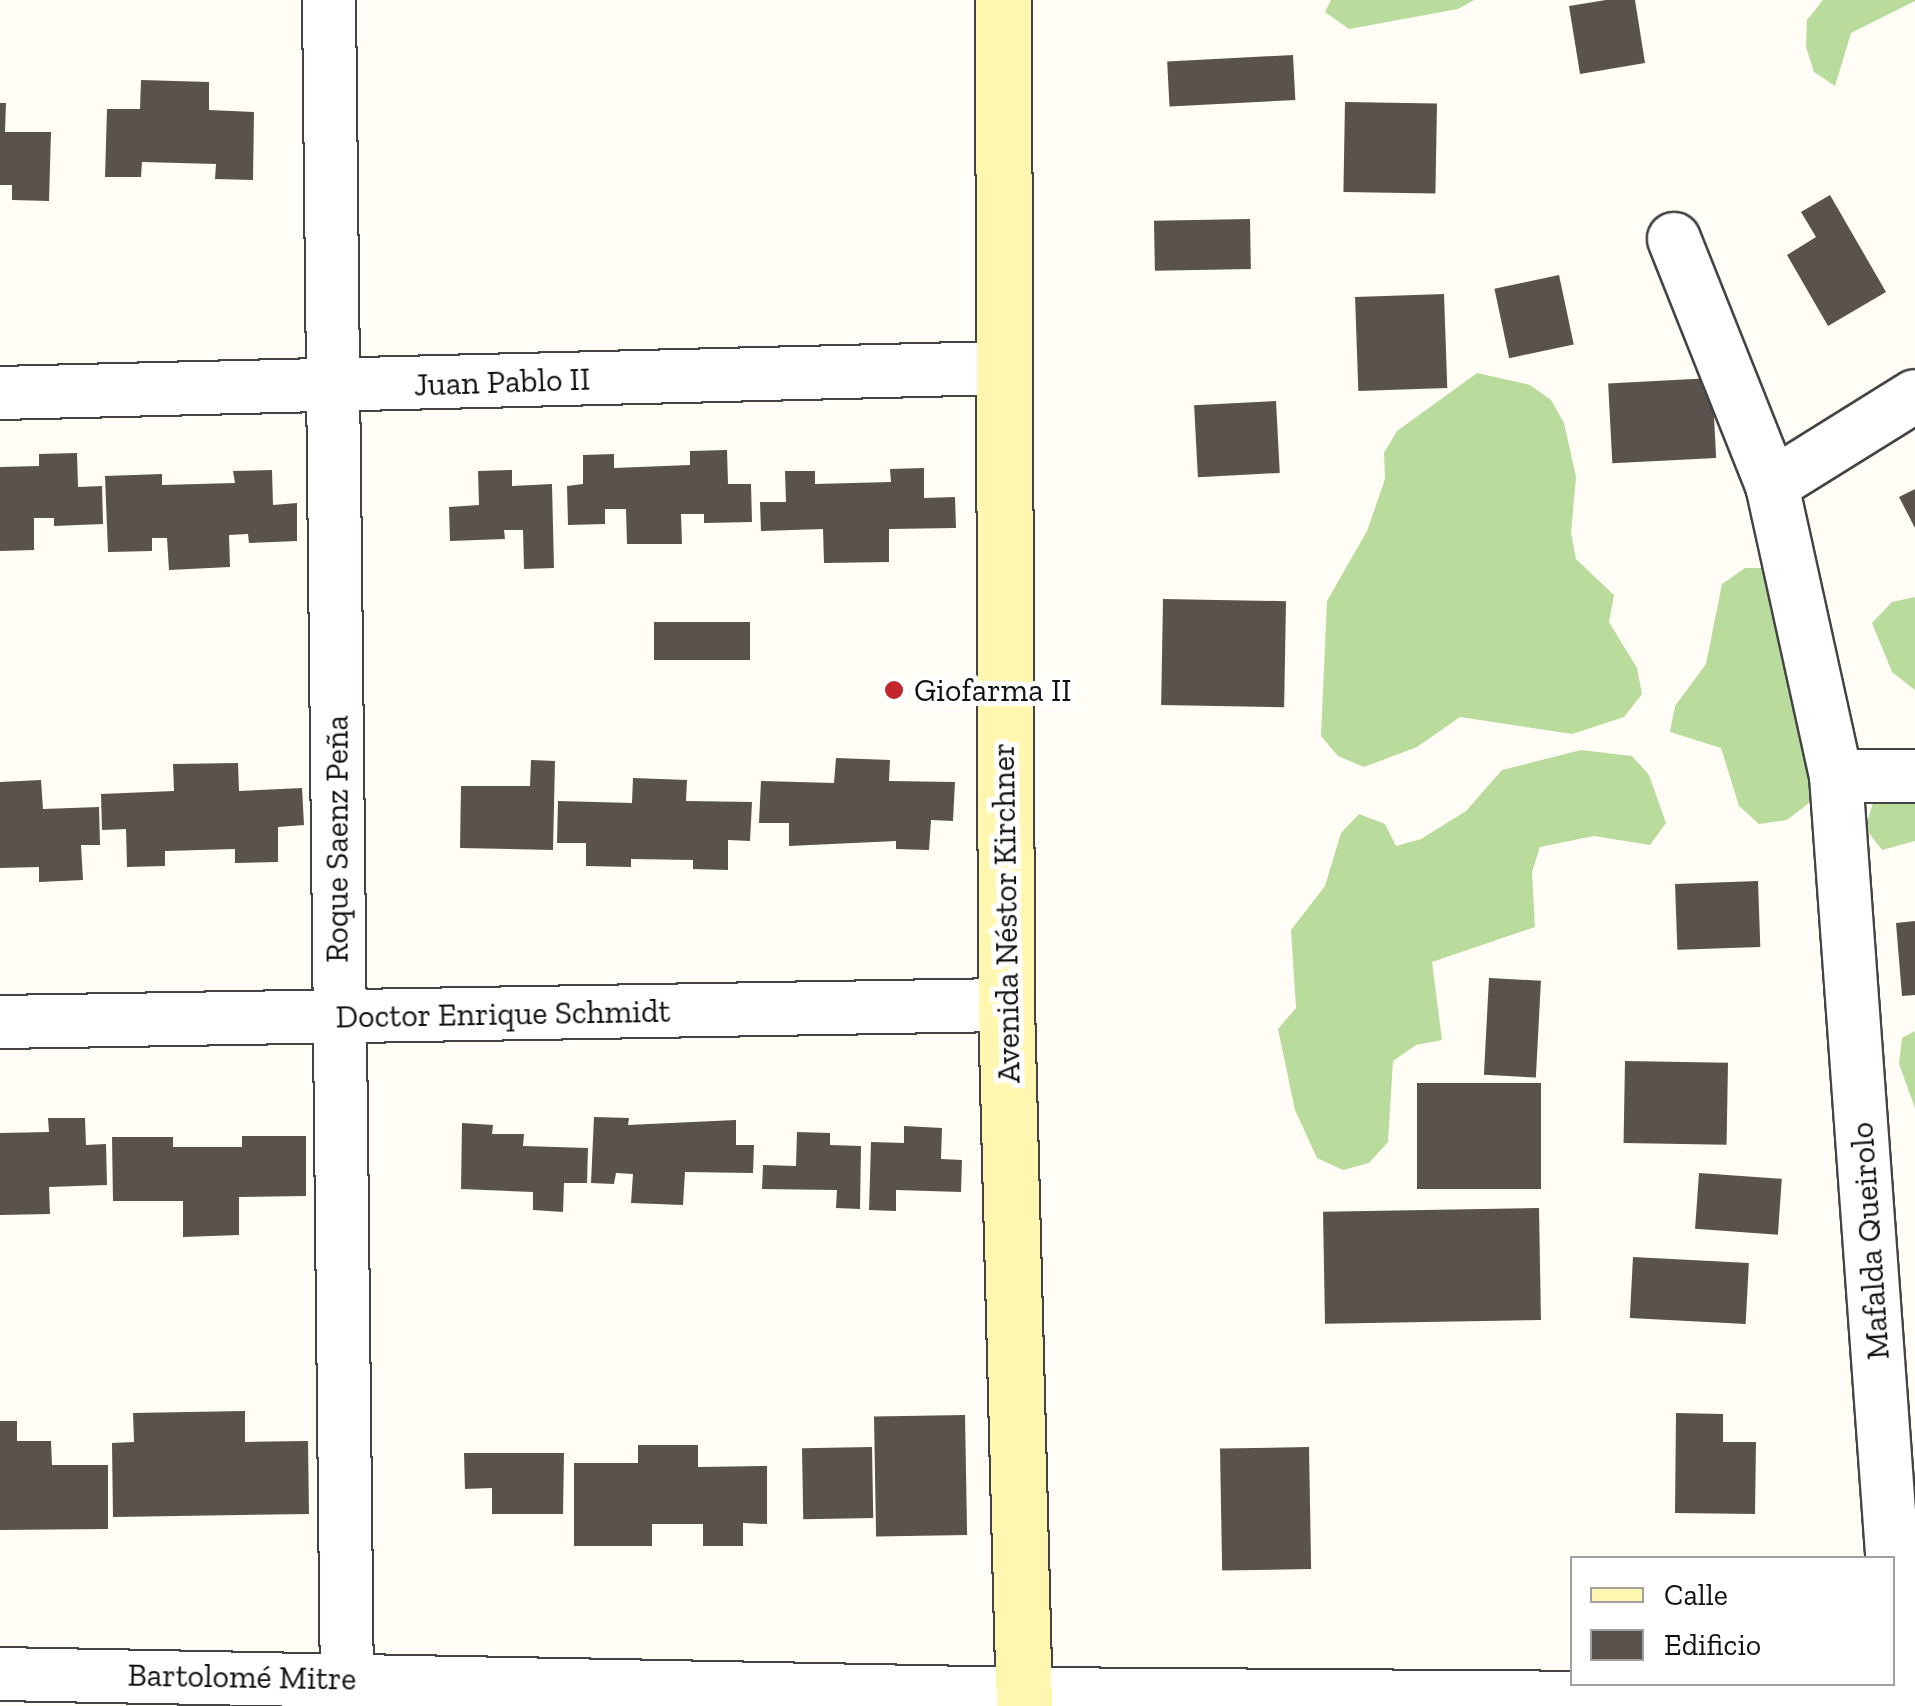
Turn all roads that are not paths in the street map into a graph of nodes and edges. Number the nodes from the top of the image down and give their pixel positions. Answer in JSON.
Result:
{"nodes":[{"id":1,"x":329,"y":0,"type":"edge"},
{"id":2,"x":1004,"y":0,"type":"edge"},
{"id":3,"x":1674,"y":239,"type":"dead end"},
{"id":4,"x":1004,"y":368,"type":"junction"},
{"id":5,"x":334,"y":387,"type":"junction"},
{"id":6,"x":0,"y":393,"type":"edge"},
{"id":7,"x":1915,"y":396,"type":"edge"},
{"id":8,"x":1772,"y":485,"type":"junction"},
{"id":9,"x":1836,"y":776,"type":"junction"},
{"id":10,"x":1915,"y":776,"type":"edge"},
{"id":11,"x":1006,"y":1005,"type":"junction"},
{"id":12,"x":338,"y":1017,"type":"junction"},
{"id":13,"x":0,"y":1022,"type":"edge"},
{"id":14,"x":0,"y":1674,"type":"edge"},
{"id":15,"x":347,"y":1678,"type":"junction"},
{"id":16,"x":1024,"y":1700,"type":"edge"},
{"id":17,"x":1907,"y":1702,"type":"edge"}],
"edges":[{"from":1,"to":5,"type":"street","name":"Roque Saenz Peña"},
{"from":2,"to":4,"type":"main road","name":"Avenida Néstor Kirchner"},
{"from":3,"to":8,"type":"street","name":"Mafalda Queirolo"},
{"from":4,"to":5,"type":"street","name":"Juan Pablo II"},
{"from":4,"to":11,"type":"main road","name":"Avenida Néstor Kirchner"},
{"from":5,"to":6,"type":"street","name":"Juan Pablo II"},
{"from":5,"to":12,"type":"street","name":"Roque Saenz Peña"},
{"from":7,"to":8,"type":"street"},
{"from":8,"to":9,"type":"street","name":"Mafalda Queirolo"},
{"from":9,"to":10,"type":"street"},
{"from":9,"to":17,"type":"street","name":"Mafalda Queirolo"},
{"from":11,"to":12,"type":"street","name":"Doctor Enrique Schmidt"},
{"from":11,"to":16,"type":"main road","name":"Avenida Néstor Kirchner"},
{"from":12,"to":13,"type":"street","name":"Doctor Enrique Schmidt"},
{"from":12,"to":15,"type":"street","name":"Roque Saenz Peña"},
{"from":14,"to":15,"type":"street","name":"Bartolomé Mitre"},
{"from":15,"to":16,"type":"street","name":"Bartolomé Mitre"},
{"from":16,"to":17,"type":"street","name":"Bartolomé Mitre"}]}
